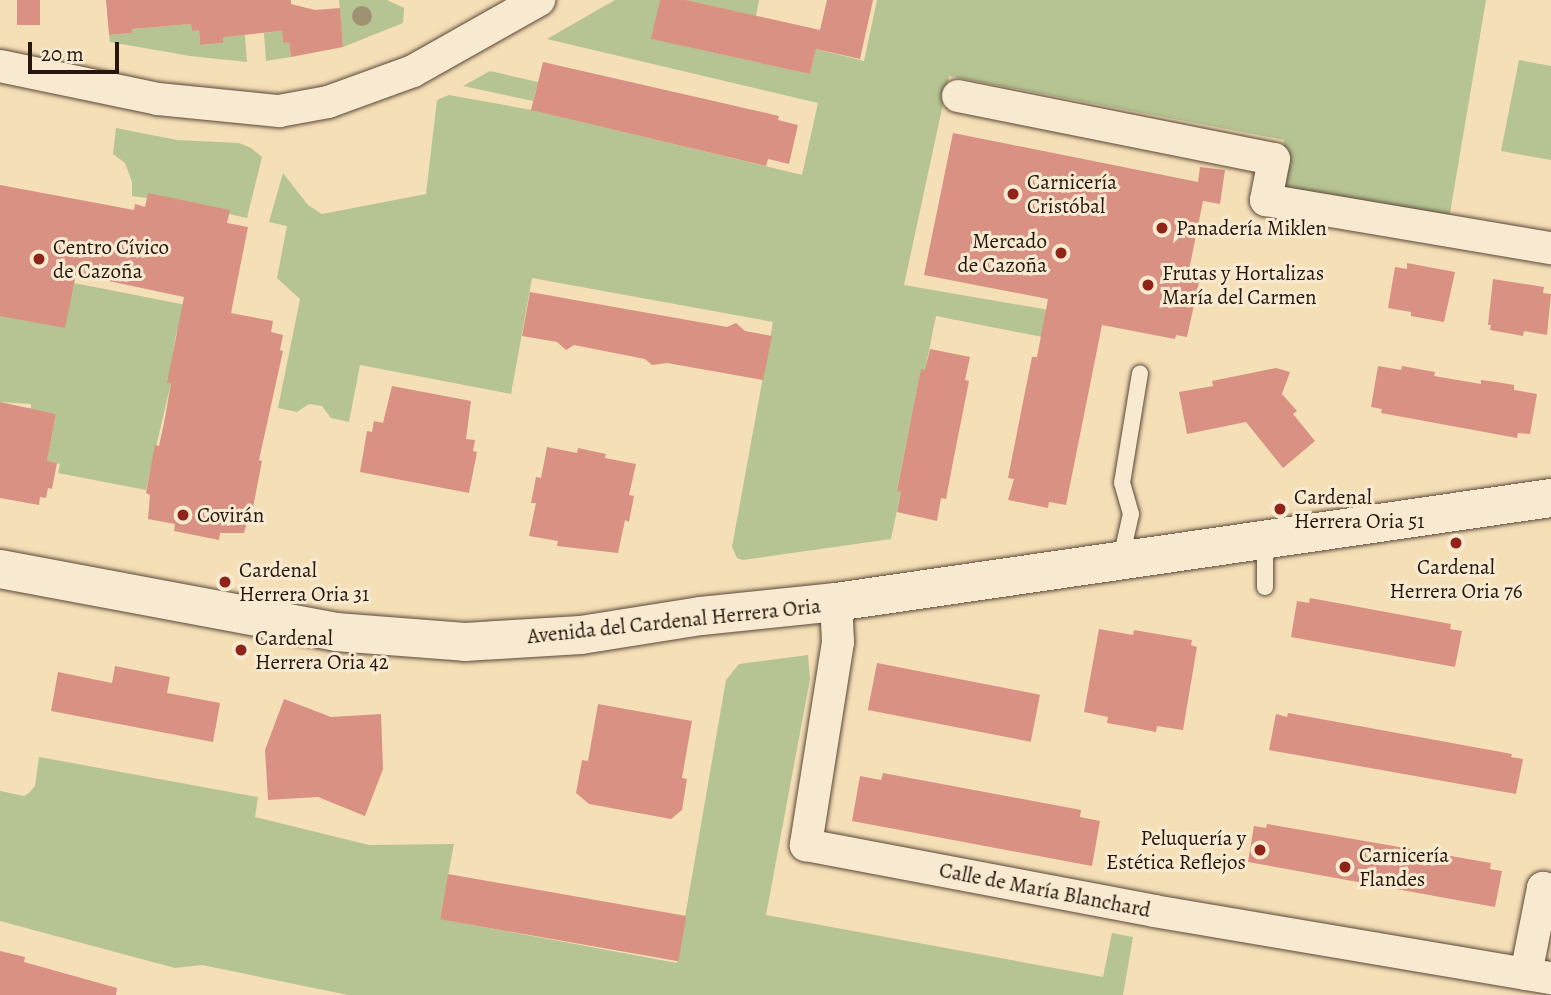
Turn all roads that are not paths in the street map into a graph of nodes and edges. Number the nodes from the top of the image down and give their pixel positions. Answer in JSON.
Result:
{"nodes":[{"id":1,"x":538,"y":0,"type":"edge"},
{"id":2,"x":0,"y":66,"type":"edge"},
{"id":3,"x":958,"y":96,"type":"dead end"},
{"id":4,"x":1551,"y":248,"type":"edge"},
{"id":5,"x":1140,"y":373,"type":"dead end"},
{"id":6,"x":1551,"y":498,"type":"edge"},
{"id":7,"x":1265,"y":538,"type":"junction"},
{"id":8,"x":1121,"y":558,"type":"junction"},
{"id":9,"x":0,"y":569,"type":"edge"},
{"id":10,"x":1265,"y":587,"type":"dead end"},
{"id":11,"x":836,"y":602,"type":"junction"},
{"id":12,"x":1551,"y":890,"type":"edge"},
{"id":13,"x":1538,"y":976,"type":"edge"}],
"edges":[{"from":1,"to":2,"type":"street"},
{"from":3,"to":4,"type":"street"},
{"from":5,"to":8,"type":"lane"},
{"from":6,"to":7,"type":"main road","name":"Avenida del Cardenal Herrera Oria"},
{"from":7,"to":8,"type":"main road","name":"Avenida del Cardenal Herrera Oria"},
{"from":7,"to":10,"type":"lane"},
{"from":8,"to":11,"type":"main road","name":"Avenida del Cardenal Herrera Oria"},
{"from":9,"to":11,"type":"main road","name":"Avenida del Cardenal Herrera Oria"},
{"from":11,"to":13,"type":"street","name":"Calle de María Blanchard"},
{"from":12,"to":13,"type":"street","name":"Calle de María Blanchard"}]}
